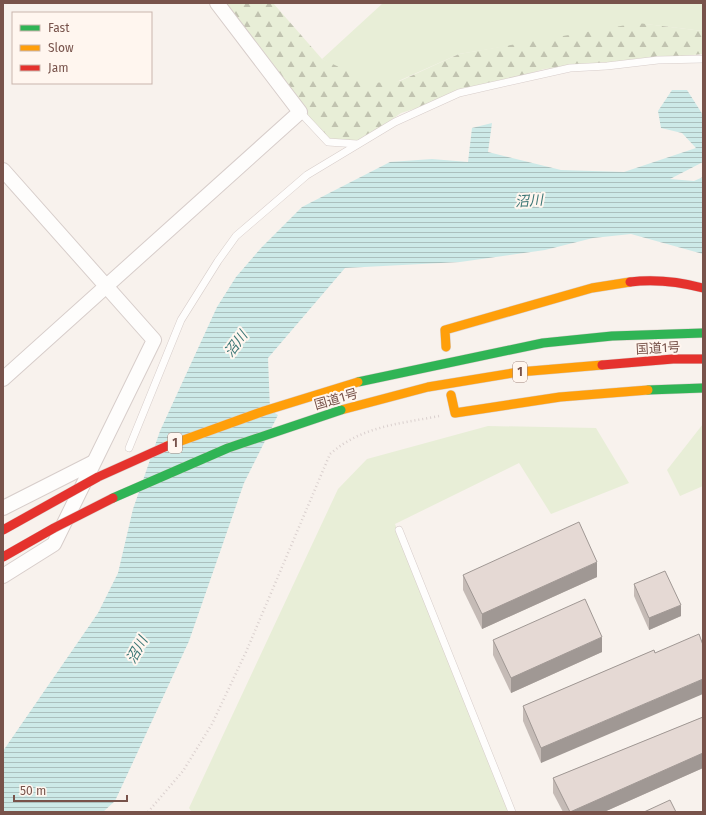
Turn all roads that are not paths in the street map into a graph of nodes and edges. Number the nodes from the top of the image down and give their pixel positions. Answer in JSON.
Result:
{"nodes":[{"id":1,"x":217,"y":3,"type":"edge"},
{"id":2,"x":703,"y":59,"type":"edge"},
{"id":3,"x":300,"y":112,"type":"junction"},
{"id":4,"x":357,"y":144,"type":"junction"},
{"id":5,"x":3,"y":170,"type":"edge"},
{"id":6,"x":106,"y":287,"type":"junction"},
{"id":7,"x":703,"y":288,"type":"edge"},
{"id":8,"x":703,"y":333,"type":"edge"},
{"id":9,"x":446,"y":347,"type":"dead end"},
{"id":10,"x":703,"y":359,"type":"edge"},
{"id":11,"x":3,"y":379,"type":"edge"},
{"id":12,"x":703,"y":388,"type":"edge"},
{"id":13,"x":451,"y":395,"type":"dead end"},
{"id":14,"x":129,"y":448,"type":"dead end"},
{"id":15,"x":92,"y":463,"type":"junction"},
{"id":16,"x":3,"y":508,"type":"edge"},
{"id":17,"x":3,"y":530,"type":"edge"},
{"id":18,"x":399,"y":530,"type":"dead end"},
{"id":19,"x":3,"y":557,"type":"edge"},
{"id":20,"x":3,"y":576,"type":"edge"},
{"id":21,"x":512,"y":812,"type":"edge"}],
"edges":[{"from":1,"to":3,"type":"street"},
{"from":2,"to":4,"type":"lane"},
{"from":3,"to":4,"type":"lane"},
{"from":3,"to":6,"type":"street"},
{"from":4,"to":14,"type":"lane"},
{"from":5,"to":6,"type":"street"},
{"from":6,"to":11,"type":"street"},
{"from":6,"to":15,"type":"street"},
{"from":7,"to":9,"type":"main road"},
{"from":8,"to":17,"type":"main road","name":"国道1号","number":"1","bridge":true},
{"from":10,"to":19,"type":"main road","name":"国道1号","number":"1","bridge":true},
{"from":12,"to":13,"type":"main road"},
{"from":15,"to":16,"type":"street"},
{"from":15,"to":20,"type":"street"},
{"from":18,"to":21,"type":"lane"}]}
